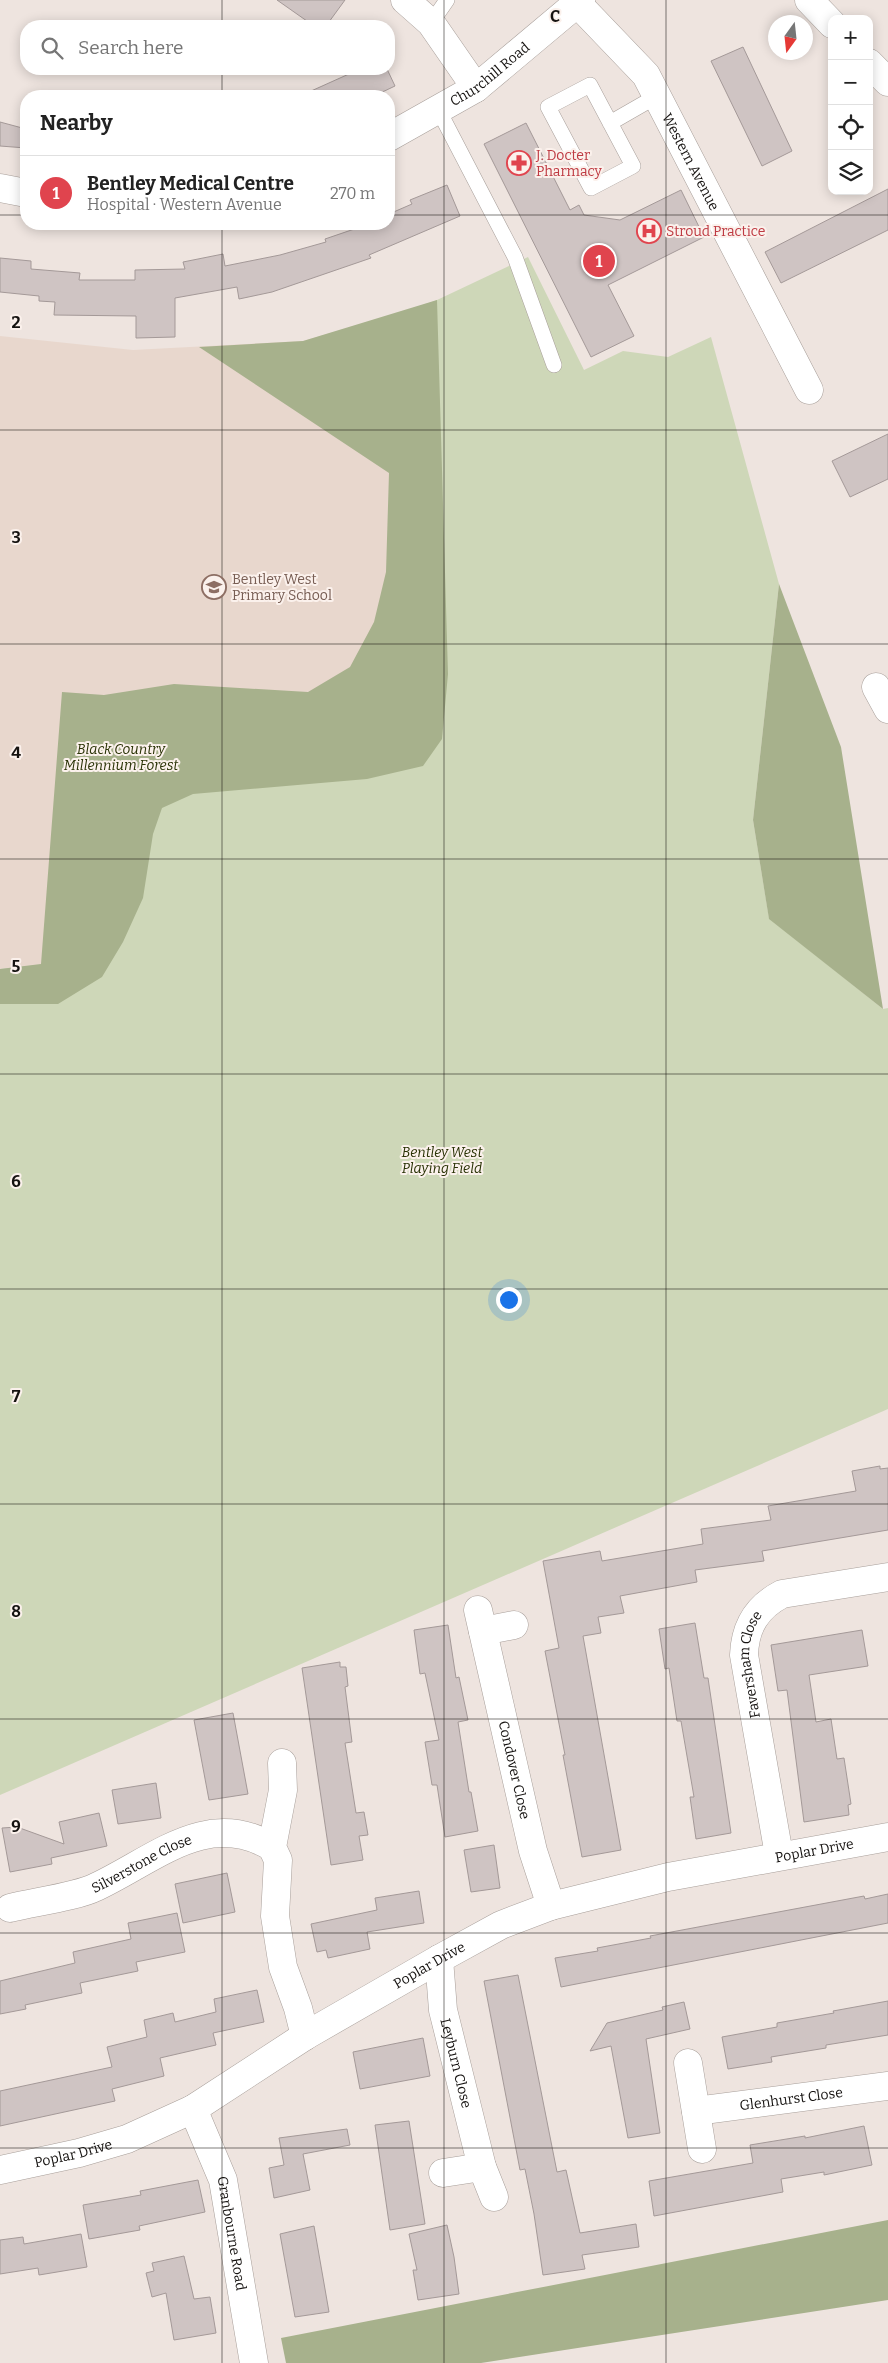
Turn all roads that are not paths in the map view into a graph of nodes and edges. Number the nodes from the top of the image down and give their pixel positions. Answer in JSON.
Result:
{"nodes":[{"id":1,"x":405,"y":0,"type":"edge"},
{"id":2,"x":447,"y":0,"type":"edge"},
{"id":3,"x":809,"y":0,"type":"edge"},
{"id":4,"x":580,"y":2,"type":"edge"},
{"id":5,"x":828,"y":20,"type":"edge"},
{"id":6,"x":431,"y":23,"type":"junction"},
{"id":7,"x":873,"y":67,"type":"edge"},
{"id":8,"x":888,"y":82,"type":"edge"},
{"id":9,"x":476,"y":88,"type":"junction"},
{"id":10,"x":657,"y":96,"type":"junction"},
{"id":11,"x":438,"y":109,"type":"junction"},
{"id":12,"x":610,"y":123,"type":"junction"},
{"id":13,"x":395,"y":134,"type":"edge"},
{"id":14,"x":0,"y":188,"type":"edge"},
{"id":15,"x":20,"y":192,"type":"edge"},
{"id":16,"x":554,"y":365,"type":"dead end"},
{"id":17,"x":810,"y":390,"type":"dead end"},
{"id":18,"x":888,"y":1577,"type":"edge"},
{"id":19,"x":514,"y":1625,"type":"dead end"},
{"id":20,"x":282,"y":1763,"type":"dead end"},
{"id":21,"x":888,"y":1837,"type":"edge"},
{"id":22,"x":272,"y":1847,"type":"junction"},
{"id":23,"x":779,"y":1855,"type":"junction"},
{"id":24,"x":551,"y":1906,"type":"junction"},
{"id":25,"x":10,"y":1908,"type":"dead end"},
{"id":26,"x":439,"y":1959,"type":"junction"},
{"id":27,"x":305,"y":2036,"type":"junction"},
{"id":28,"x":688,"y":2062,"type":"dead end"},
{"id":29,"x":888,"y":2086,"type":"edge"},
{"id":30,"x":193,"y":2109,"type":"junction"},
{"id":31,"x":696,"y":2111,"type":"junction"},
{"id":32,"x":702,"y":2149,"type":"dead end"},
{"id":33,"x":482,"y":2166,"type":"junction"},
{"id":34,"x":0,"y":2170,"type":"edge"},
{"id":35,"x":443,"y":2173,"type":"dead end"},
{"id":36,"x":494,"y":2198,"type":"dead end"},
{"id":37,"x":254,"y":2363,"type":"edge"}],
"edges":[{"from":1,"to":6,"type":"street"},
{"from":2,"to":6,"type":"lane"},
{"from":3,"to":5,"type":"street"},
{"from":4,"to":9,"type":"street","name":"Churchill Road"},
{"from":4,"to":10,"type":"street","name":"Western Avenue"},
{"from":6,"to":9,"type":"street"},
{"from":7,"to":8,"type":"street"},
{"from":9,"to":11,"type":"street","name":"Churchill Road"},
{"from":10,"to":12,"type":"lane"},
{"from":10,"to":17,"type":"street","name":"Western Avenue"},
{"from":11,"to":13,"type":"street","name":"Churchill Road"},
{"from":11,"to":16,"type":"lane"},
{"from":12,"to":12,"type":"lane"},
{"from":14,"to":15,"type":"street"},
{"from":18,"to":23,"type":"street","name":"Faversham Close"},
{"from":19,"to":24,"type":"street","name":"Condover Close"},
{"from":20,"to":22,"type":"street"},
{"from":21,"to":23,"type":"street","name":"Poplar Drive"},
{"from":22,"to":25,"type":"street","name":"Silverstone Close"},
{"from":22,"to":27,"type":"street"},
{"from":23,"to":24,"type":"street","name":"Poplar Drive"},
{"from":24,"to":26,"type":"street","name":"Poplar Drive"},
{"from":26,"to":27,"type":"street","name":"Poplar Drive"},
{"from":26,"to":33,"type":"street","name":"Leyburn Close"},
{"from":27,"to":30,"type":"street","name":"Poplar Drive"},
{"from":28,"to":31,"type":"street"},
{"from":29,"to":31,"type":"street","name":"Glenhurst Close"},
{"from":30,"to":34,"type":"street","name":"Poplar Drive"},
{"from":30,"to":37,"type":"street","name":"Granbourne Road"},
{"from":31,"to":32,"type":"street"},
{"from":33,"to":35,"type":"street"},
{"from":33,"to":36,"type":"street","name":"Leyburn Close"}]}
